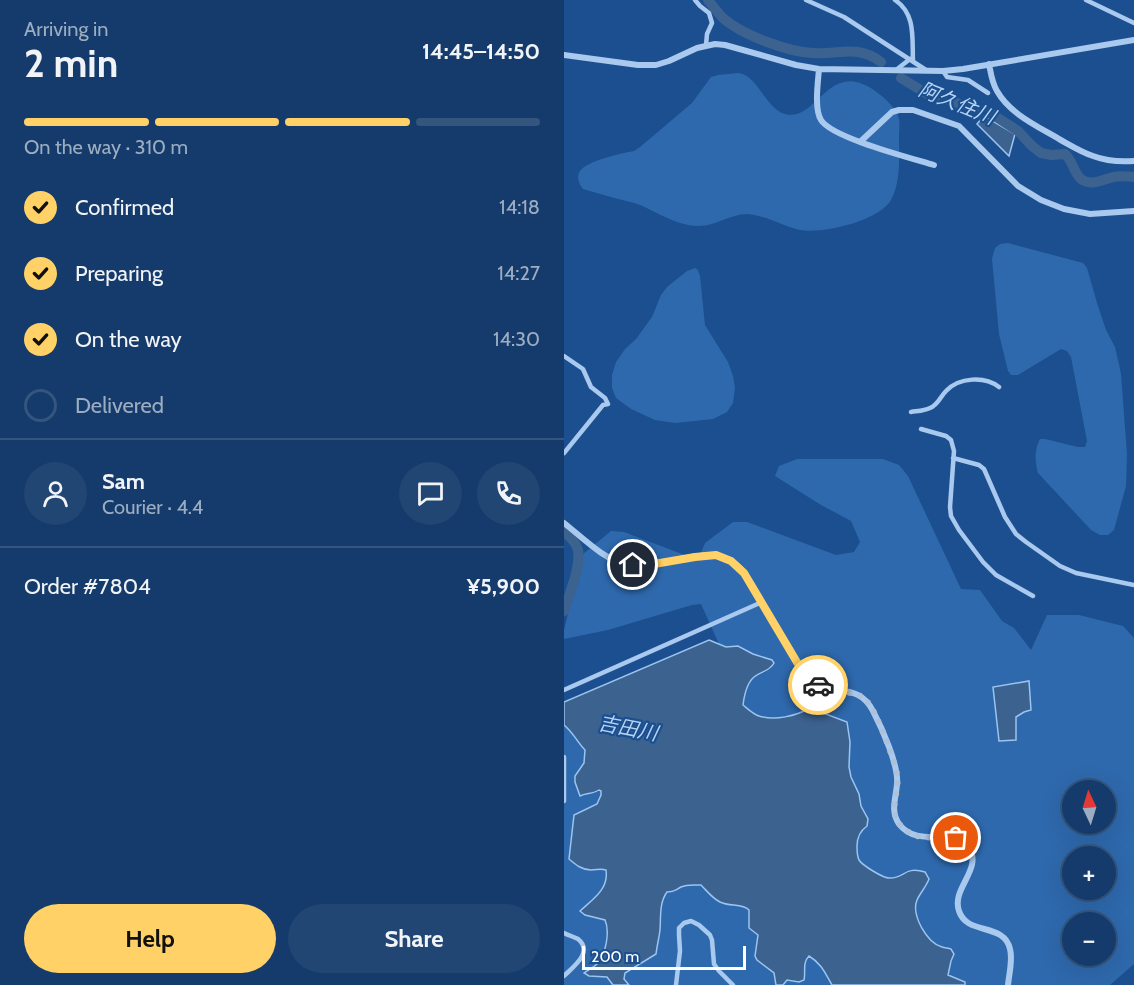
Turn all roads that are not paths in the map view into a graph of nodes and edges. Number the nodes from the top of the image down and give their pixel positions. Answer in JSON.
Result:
{"nodes":[{"id":1,"x":695,"y":0,"type":"edge"},
{"id":2,"x":807,"y":0,"type":"edge"},
{"id":3,"x":895,"y":0,"type":"edge"},
{"id":4,"x":1086,"y":0,"type":"edge"},
{"id":5,"x":1134,"y":23,"type":"edge"},
{"id":6,"x":1134,"y":40,"type":"edge"},
{"id":7,"x":706,"y":45,"type":"junction"},
{"id":8,"x":900,"y":54,"type":"junction"},
{"id":9,"x":564,"y":55,"type":"edge"},
{"id":10,"x":912,"y":60,"type":"junction"},
{"id":11,"x":989,"y":64,"type":"junction"},
{"id":12,"x":819,"y":69,"type":"junction"},
{"id":13,"x":895,"y":71,"type":"junction"},
{"id":14,"x":929,"y":71,"type":"junction"},
{"id":15,"x":943,"y":71,"type":"junction"},
{"id":16,"x":988,"y":93,"type":"dead end"},
{"id":17,"x":860,"y":142,"type":"junction"},
{"id":18,"x":1134,"y":161,"type":"edge"},
{"id":19,"x":934,"y":165,"type":"dead end"},
{"id":20,"x":1134,"y":211,"type":"edge"},
{"id":21,"x":564,"y":356,"type":"edge"},
{"id":22,"x":999,"y":387,"type":"dead end"},
{"id":23,"x":911,"y":412,"type":"dead end"},
{"id":24,"x":921,"y":429,"type":"dead end"},
{"id":25,"x":564,"y":453,"type":"edge"},
{"id":26,"x":953,"y":458,"type":"junction"},
{"id":27,"x":564,"y":523,"type":"edge"},
{"id":28,"x":1134,"y":585,"type":"edge"},
{"id":29,"x":1033,"y":596,"type":"dead end"},
{"id":30,"x":762,"y":602,"type":"junction"},
{"id":31,"x":564,"y":690,"type":"edge"},
{"id":32,"x":564,"y":757,"type":"edge"},
{"id":33,"x":564,"y":801,"type":"edge"},
{"id":34,"x":564,"y":933,"type":"edge"},
{"id":35,"x":564,"y":976,"type":"edge"},
{"id":36,"x":676,"y":985,"type":"edge"},
{"id":37,"x":733,"y":985,"type":"edge"},
{"id":38,"x":1008,"y":985,"type":"edge"}],
"edges":[{"from":1,"to":7,"type":"street"},
{"from":2,"to":8,"type":"street"},
{"from":3,"to":10,"type":"street"},
{"from":4,"to":5,"type":"street"},
{"from":6,"to":11,"type":"street"},
{"from":7,"to":9,"type":"street"},
{"from":7,"to":12,"type":"street"},
{"from":8,"to":10,"type":"street"},
{"from":8,"to":13,"type":"street"},
{"from":10,"to":13,"type":"street"},
{"from":10,"to":14,"type":"street"},
{"from":11,"to":15,"type":"street"},
{"from":11,"to":18,"type":"street"},
{"from":12,"to":13,"type":"street"},
{"from":12,"to":17,"type":"street"},
{"from":13,"to":14,"type":"street"},
{"from":14,"to":15,"type":"street"},
{"from":15,"to":16,"type":"street"},
{"from":17,"to":19,"type":"street"},
{"from":17,"to":20,"type":"street"},
{"from":21,"to":25,"type":"street"},
{"from":22,"to":23,"type":"street"},
{"from":24,"to":26,"type":"street"},
{"from":26,"to":28,"type":"street"},
{"from":26,"to":29,"type":"street"},
{"from":27,"to":30,"type":"street"},
{"from":30,"to":31,"type":"street"},
{"from":30,"to":38,"type":"street"},
{"from":32,"to":33,"type":"street"},
{"from":34,"to":35,"type":"street"},
{"from":36,"to":37,"type":"street"}]}
